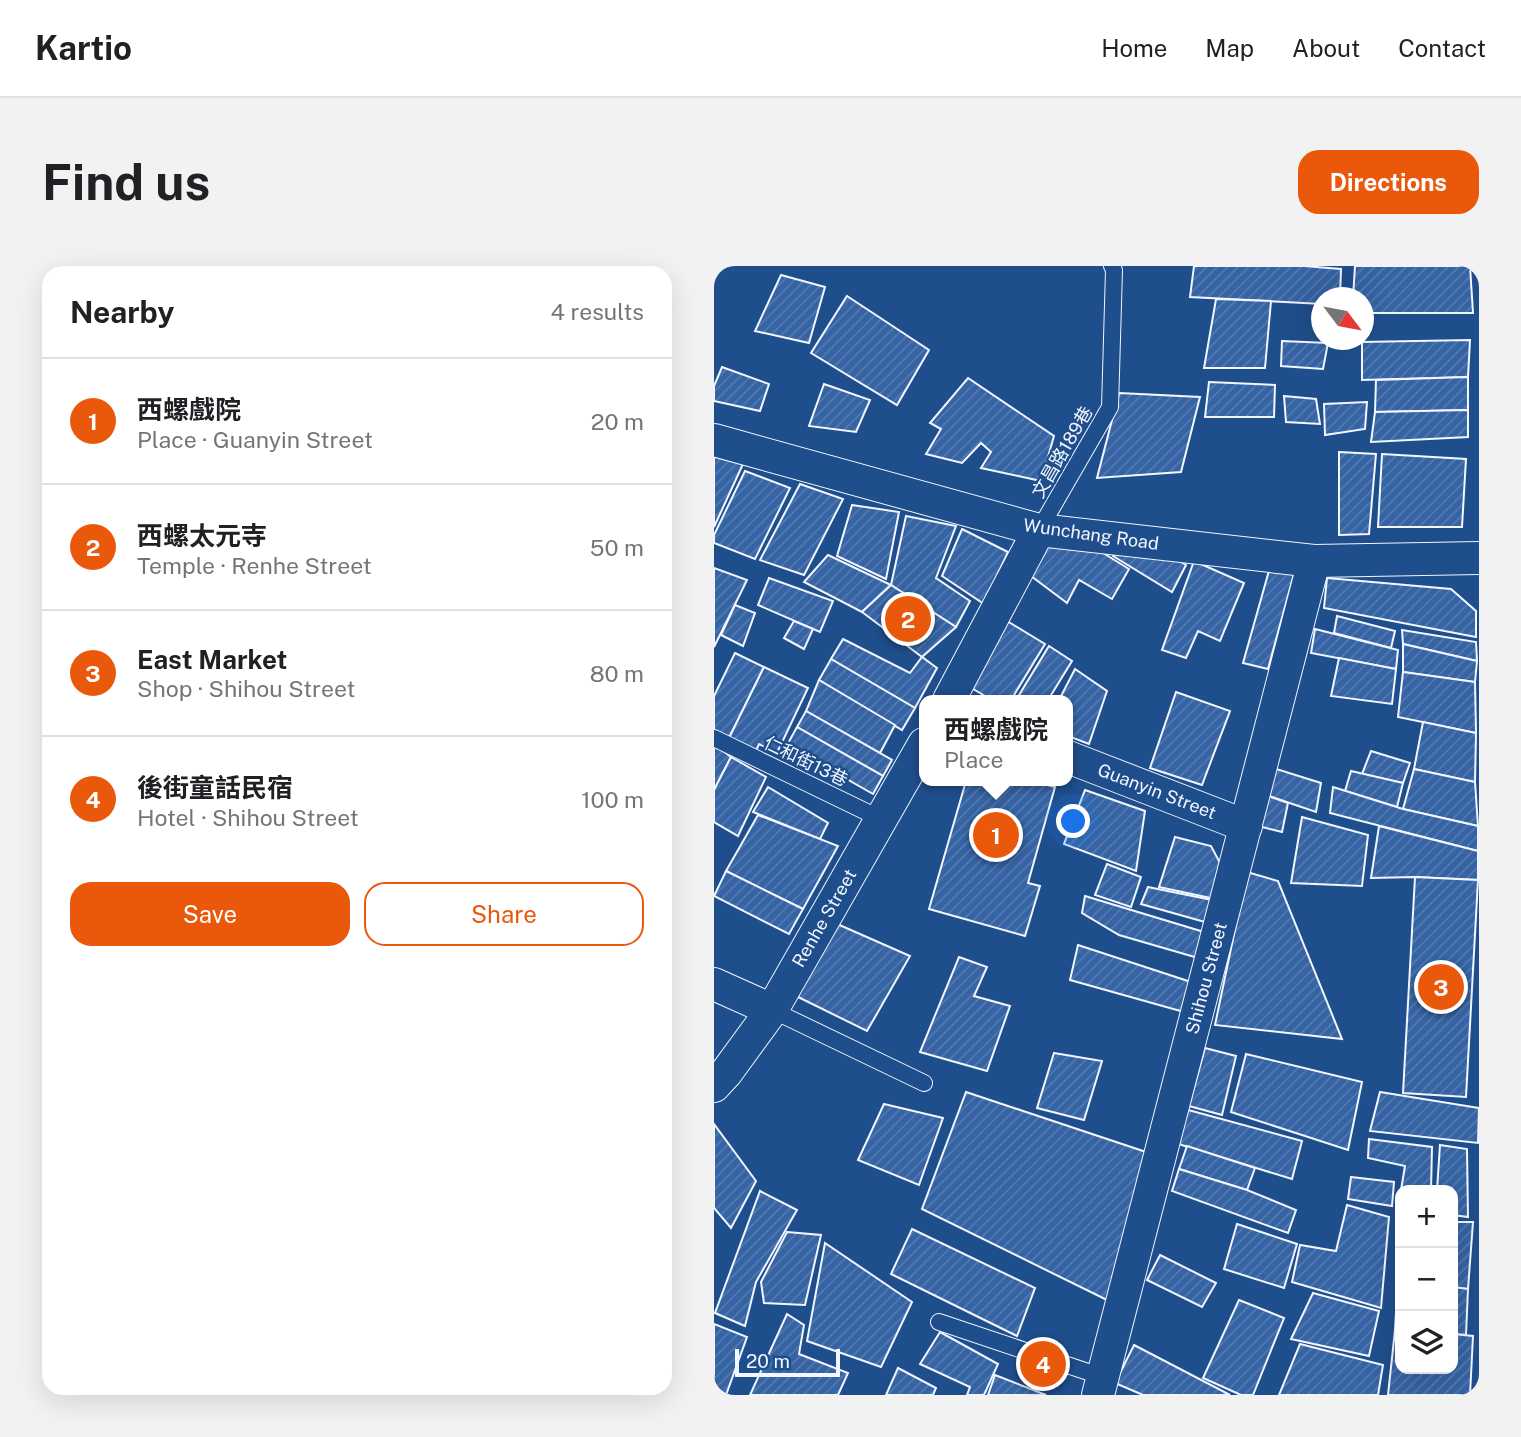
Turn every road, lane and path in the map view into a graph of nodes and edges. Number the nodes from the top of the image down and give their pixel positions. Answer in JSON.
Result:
{"nodes":[{"id":1,"x":1112,"y":266,"type":"edge"},
{"id":2,"x":714,"y":440,"type":"edge"},
{"id":3,"x":1039,"y":530,"type":"junction"},
{"id":4,"x":1479,"y":558,"type":"edge"},
{"id":5,"x":1314,"y":561,"type":"junction"},
{"id":6,"x":952,"y":695,"type":"edge"},
{"id":7,"x":714,"y":738,"type":"edge"},
{"id":8,"x":919,"y":753,"type":"edge"},
{"id":9,"x":1073,"y":759,"type":"edge"},
{"id":10,"x":881,"y":819,"type":"junction"},
{"id":11,"x":1246,"y":825,"type":"junction"},
{"id":12,"x":714,"y":984,"type":"edge"},
{"id":13,"x":772,"y":1010,"type":"junction"},
{"id":14,"x":924,"y":1083,"type":"dead end"},
{"id":15,"x":714,"y":1086,"type":"edge"},
{"id":16,"x":939,"y":1322,"type":"dead end"},
{"id":17,"x":1101,"y":1386,"type":"edge"}],
"edges":[{"from":1,"to":3,"type":"lane","name":"文昌路189巷"},
{"from":2,"to":3,"type":"street","name":"Wunchang Road"},
{"from":3,"to":5,"type":"street","name":"Wunchang Road"},
{"from":3,"to":6,"type":"street"},
{"from":4,"to":5,"type":"street","name":"Wunchang Road"},
{"from":5,"to":11,"type":"street","name":"Shihou Street"},
{"from":7,"to":10,"type":"lane","name":"仁和街13巷"},
{"from":8,"to":10,"type":"street","name":"Renhe Street"},
{"from":9,"to":11,"type":"street","name":"Guanyin Street"},
{"from":10,"to":13,"type":"street","name":"Renhe Street"},
{"from":11,"to":17,"type":"street","name":"Shihou Street"},
{"from":12,"to":13,"type":"street"},
{"from":13,"to":14,"type":"lane"},
{"from":13,"to":15,"type":"street","name":"Renhe Street"},
{"from":16,"to":17,"type":"lane"}]}
